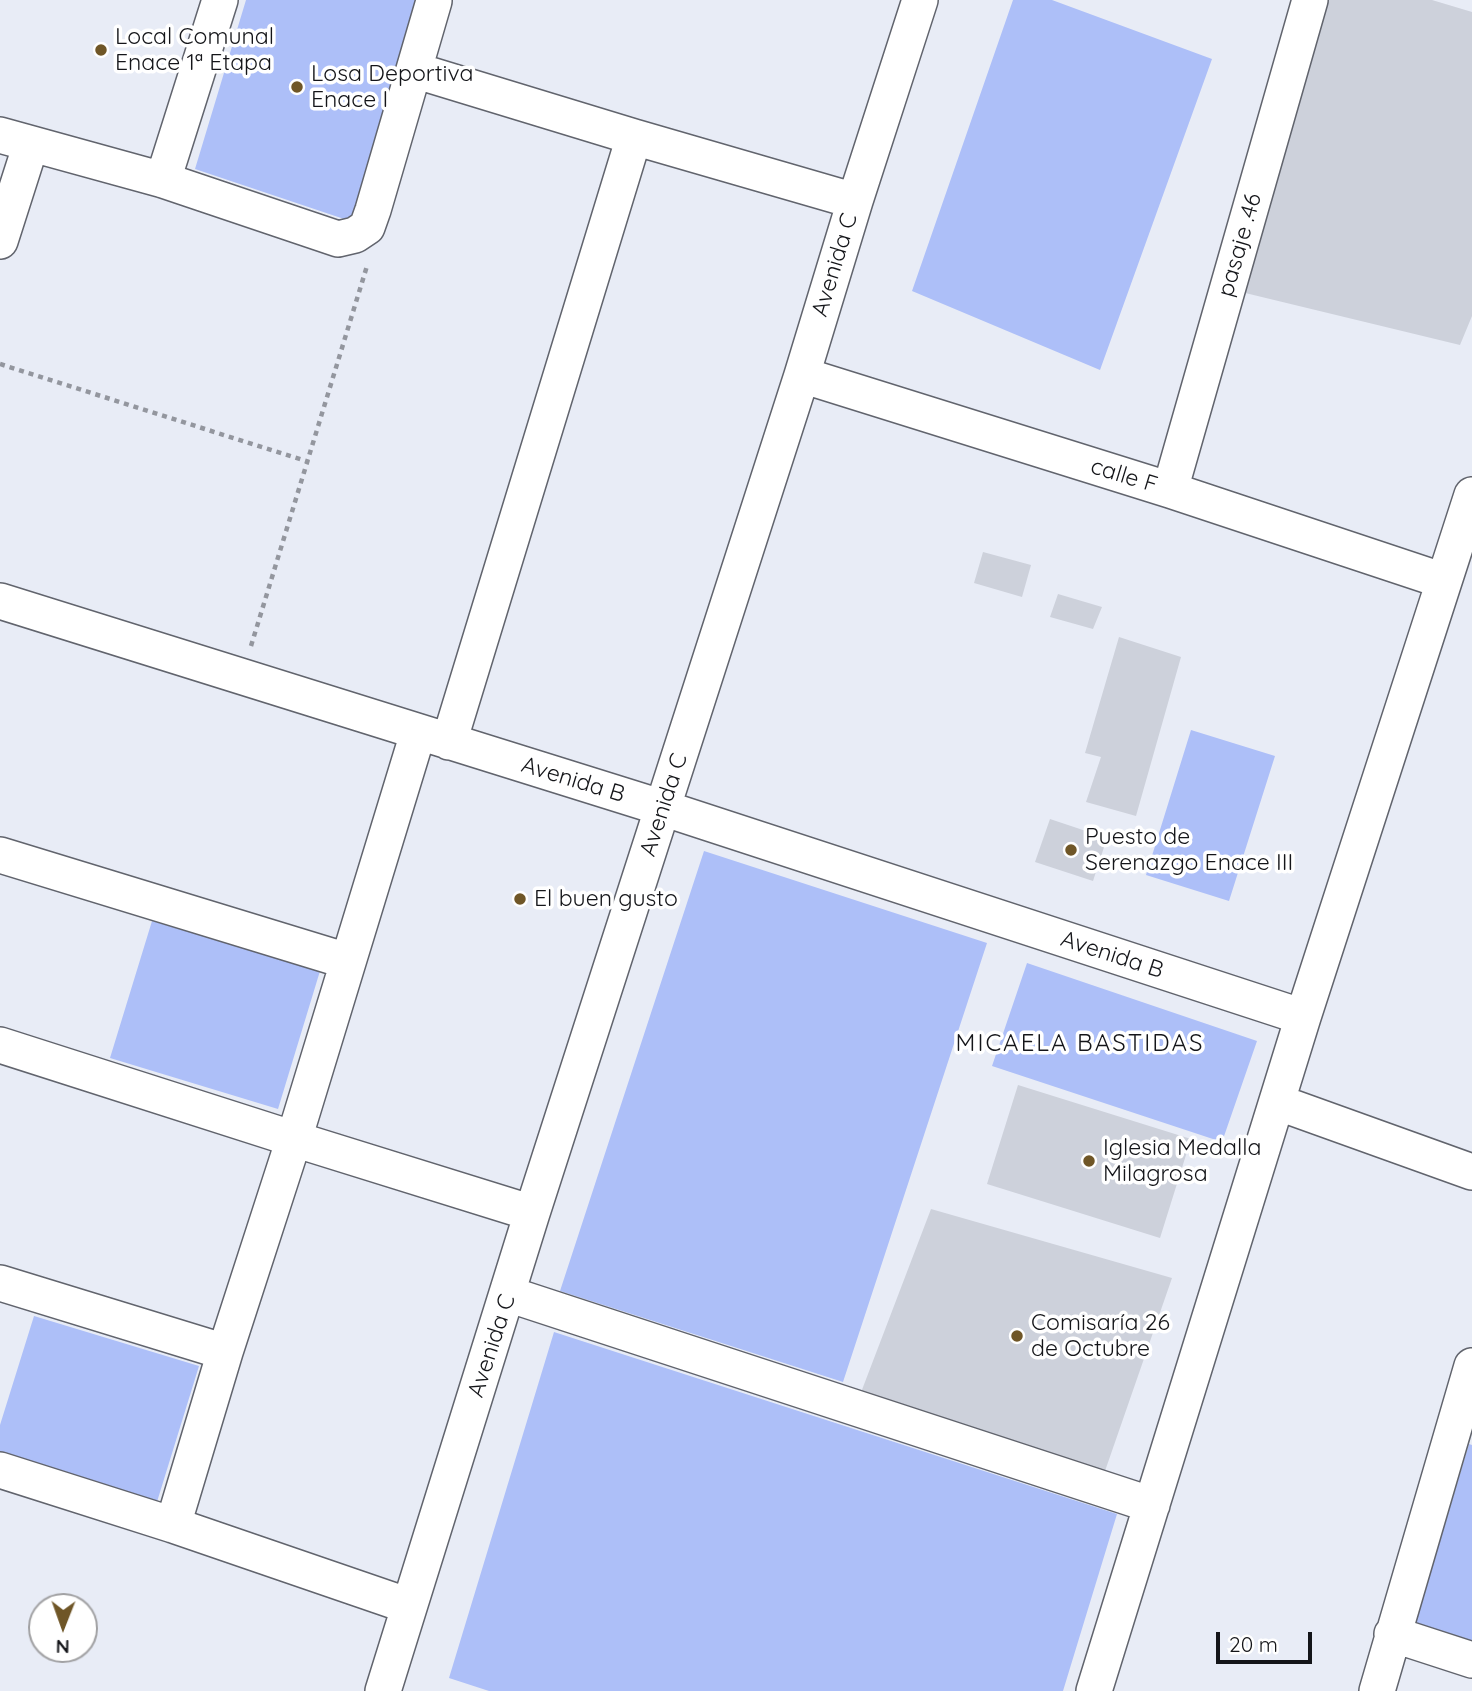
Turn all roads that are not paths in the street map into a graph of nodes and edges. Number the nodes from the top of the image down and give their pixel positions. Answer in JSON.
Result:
{"nodes":[{"id":1,"x":219,"y":0,"type":"edge"},
{"id":2,"x":918,"y":0,"type":"edge"},
{"id":3,"x":1310,"y":0,"type":"edge"},
{"id":4,"x":433,"y":1,"type":"edge"},
{"id":5,"x":414,"y":69,"type":"junction"},
{"id":6,"x":634,"y":137,"type":"junction"},
{"id":7,"x":15,"y":139,"type":"edge"},
{"id":8,"x":163,"y":180,"type":"junction"},
{"id":9,"x":855,"y":201,"type":"junction"},
{"id":10,"x":0,"y":242,"type":"edge"},
{"id":11,"x":802,"y":375,"type":"junction"},
{"id":12,"x":1170,"y":490,"type":"junction"},
{"id":13,"x":1472,"y":495,"type":"edge"},
{"id":14,"x":1444,"y":581,"type":"junction"},
{"id":15,"x":0,"y":601,"type":"edge"},
{"id":16,"x":433,"y":737,"type":"junction"},
{"id":17,"x":663,"y":808,"type":"junction"},
{"id":18,"x":0,"y":855,"type":"edge"},
{"id":19,"x":348,"y":961,"type":"junction"},
{"id":20,"x":1303,"y":1017,"type":"junction"},
{"id":21,"x":0,"y":1045,"type":"edge"},
{"id":22,"x":1277,"y":1102,"type":"junction"},
{"id":23,"x":294,"y":1139,"type":"junction"},
{"id":24,"x":1472,"y":1172,"type":"edge"},
{"id":25,"x":532,"y":1213,"type":"junction"},
{"id":26,"x":0,"y":1283,"type":"edge"},
{"id":27,"x":508,"y":1294,"type":"junction"},
{"id":28,"x":225,"y":1352,"type":"junction"},
{"id":29,"x":1472,"y":1366,"type":"edge"},
{"id":30,"x":1464,"y":1427,"type":"edge"},
{"id":31,"x":0,"y":1470,"type":"edge"},
{"id":32,"x":1152,"y":1505,"type":"junction"},
{"id":33,"x":173,"y":1524,"type":"junction"},
{"id":34,"x":409,"y":1606,"type":"junction"},
{"id":35,"x":1392,"y":1634,"type":"junction"},
{"id":36,"x":1472,"y":1660,"type":"edge"},
{"id":37,"x":386,"y":1690,"type":"edge"},
{"id":38,"x":1094,"y":1691,"type":"edge"},
{"id":39,"x":1377,"y":1691,"type":"edge"}],
"edges":[{"from":1,"to":8,"type":"street"},
{"from":2,"to":9,"type":"street","name":"Avenida C"},
{"from":3,"to":12,"type":"street","name":"pasaje .46"},
{"from":4,"to":5,"type":"street"},
{"from":5,"to":6,"type":"street"},
{"from":5,"to":8,"type":"street"},
{"from":6,"to":9,"type":"street"},
{"from":6,"to":16,"type":"street"},
{"from":7,"to":8,"type":"street"},
{"from":7,"to":10,"type":"street"},
{"from":9,"to":11,"type":"street","name":"Avenida C"},
{"from":11,"to":12,"type":"street","name":"calle F"},
{"from":11,"to":17,"type":"street","name":"Avenida C"},
{"from":12,"to":14,"type":"street","name":"calle F"},
{"from":13,"to":14,"type":"street"},
{"from":14,"to":20,"type":"street"},
{"from":15,"to":16,"type":"street","name":"Avenida B"},
{"from":16,"to":17,"type":"street","name":"Avenida B"},
{"from":16,"to":19,"type":"street"},
{"from":17,"to":20,"type":"street","name":"Avenida B"},
{"from":17,"to":25,"type":"street","name":"Avenida C"},
{"from":18,"to":19,"type":"street"},
{"from":19,"to":23,"type":"street"},
{"from":20,"to":22,"type":"street"},
{"from":21,"to":23,"type":"street"},
{"from":22,"to":24,"type":"street"},
{"from":22,"to":32,"type":"street"},
{"from":23,"to":25,"type":"street"},
{"from":23,"to":28,"type":"street"},
{"from":25,"to":27,"type":"street","name":"Avenida C"},
{"from":26,"to":28,"type":"street"},
{"from":27,"to":32,"type":"street"},
{"from":27,"to":34,"type":"street","name":"Avenida C"},
{"from":28,"to":33,"type":"street"},
{"from":29,"to":30,"type":"street"},
{"from":30,"to":35,"type":"street"},
{"from":31,"to":33,"type":"street"},
{"from":32,"to":38,"type":"street"},
{"from":33,"to":34,"type":"street"},
{"from":34,"to":37,"type":"street","name":"Avenida C"},
{"from":35,"to":36,"type":"street"},
{"from":35,"to":39,"type":"street"}]}
